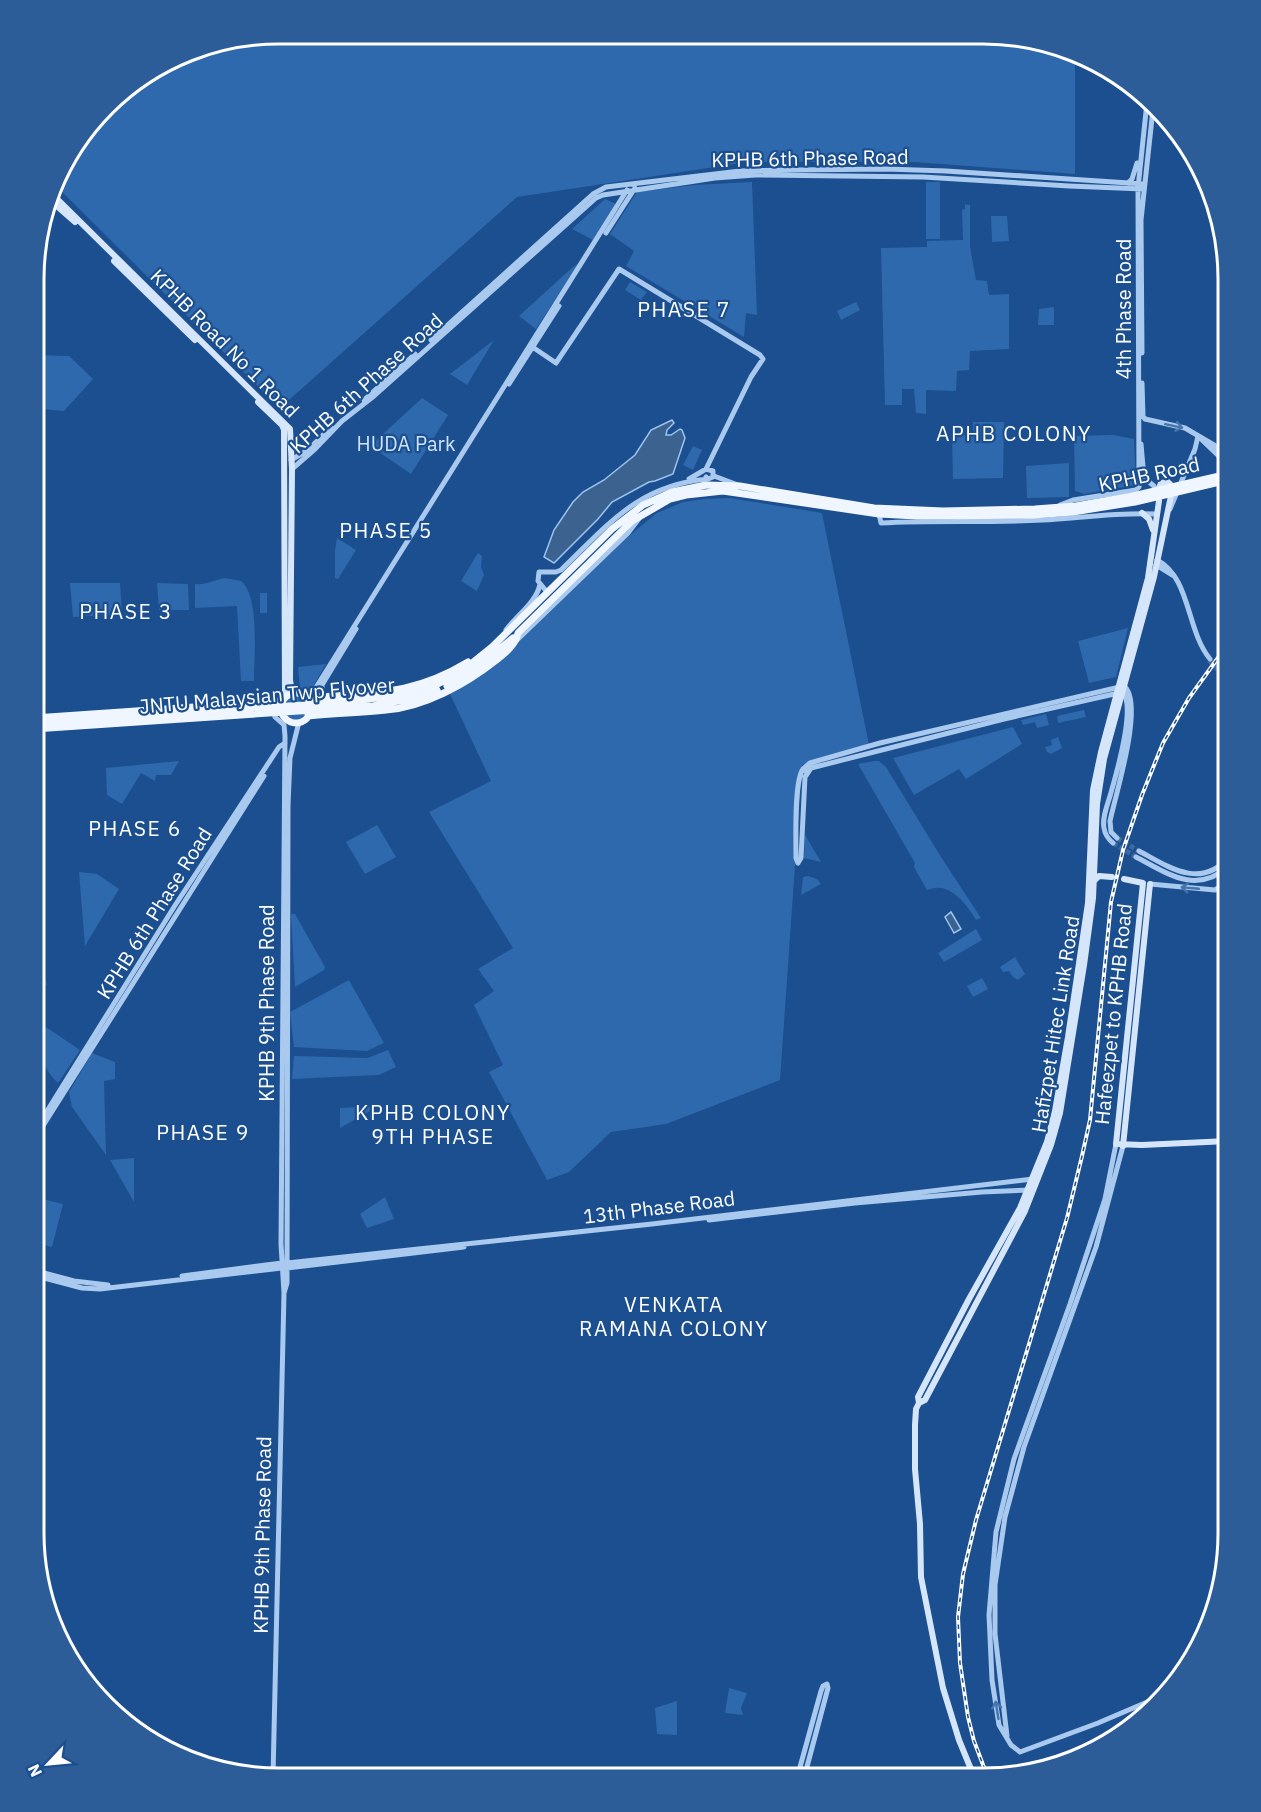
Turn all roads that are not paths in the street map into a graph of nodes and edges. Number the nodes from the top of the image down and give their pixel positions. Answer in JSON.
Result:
{"nodes":[{"id":1,"x":1146,"y":109,"type":"edge"},
{"id":2,"x":1152,"y":115,"type":"edge"},
{"id":3,"x":1141,"y":157,"type":"junction"},
{"id":4,"x":755,"y":173,"type":"junction"},
{"id":5,"x":1128,"y":183,"type":"junction"},
{"id":6,"x":1141,"y":186,"type":"junction"},
{"id":7,"x":632,"y":187,"type":"junction"},
{"id":8,"x":56,"y":202,"type":"edge"},
{"id":9,"x":56,"y":202,"type":"edge"},
{"id":10,"x":532,"y":346,"type":"junction"},
{"id":11,"x":211,"y":352,"type":"junction"},
{"id":12,"x":1139,"y":429,"type":"junction"},
{"id":13,"x":1198,"y":436,"type":"junction"},
{"id":14,"x":1218,"y":448,"type":"edge"},
{"id":15,"x":1218,"y":456,"type":"edge"},
{"id":16,"x":713,"y":458,"type":"junction"},
{"id":17,"x":291,"y":460,"type":"junction"},
{"id":18,"x":292,"y":469,"type":"junction"},
{"id":19,"x":706,"y":469,"type":"junction"},
{"id":20,"x":712,"y":475,"type":"junction"},
{"id":21,"x":1218,"y":476,"type":"edge"},
{"id":22,"x":688,"y":480,"type":"junction"},
{"id":23,"x":1218,"y":482,"type":"edge"},
{"id":24,"x":740,"y":486,"type":"junction"},
{"id":25,"x":1136,"y":490,"type":"junction"},
{"id":26,"x":1053,"y":508,"type":"junction"},
{"id":27,"x":1077,"y":509,"type":"junction"},
{"id":28,"x":1157,"y":511,"type":"junction"},
{"id":29,"x":1141,"y":513,"type":"junction"},
{"id":30,"x":1168,"y":513,"type":"junction"},
{"id":31,"x":879,"y":514,"type":"junction"},
{"id":32,"x":1154,"y":533,"type":"junction"},
{"id":33,"x":1155,"y":562,"type":"junction"},
{"id":34,"x":540,"y":585,"type":"junction"},
{"id":35,"x":545,"y":595,"type":"junction"},
{"id":36,"x":516,"y":637,"type":"junction"},
{"id":37,"x":501,"y":638,"type":"junction"},
{"id":38,"x":1210,"y":660,"type":"tunnel mouth"},
{"id":39,"x":1121,"y":689,"type":"junction"},
{"id":40,"x":351,"y":696,"type":"junction"},
{"id":41,"x":286,"y":697,"type":"junction"},
{"id":42,"x":306,"y":697,"type":"junction"},
{"id":43,"x":325,"y":697,"type":"junction"},
{"id":44,"x":161,"y":710,"type":"junction"},
{"id":45,"x":352,"y":712,"type":"junction"},
{"id":46,"x":284,"y":716,"type":"junction"},
{"id":47,"x":308,"y":716,"type":"junction"},
{"id":48,"x":44,"y":717,"type":"edge"},
{"id":49,"x":275,"y":717,"type":"junction"},
{"id":50,"x":44,"y":722,"type":"edge"},
{"id":51,"x":299,"y":722,"type":"junction"},
{"id":52,"x":162,"y":724,"type":"junction"},
{"id":53,"x":44,"y":730,"type":"edge"},
{"id":54,"x":44,"y":730,"type":"edge"},
{"id":55,"x":285,"y":743,"type":"junction"},
{"id":56,"x":284,"y":754,"type":"junction"},
{"id":57,"x":806,"y":770,"type":"junction"},
{"id":58,"x":1115,"y":841,"type":"dead end"},
{"id":59,"x":1218,"y":866,"type":"edge"},
{"id":60,"x":1218,"y":874,"type":"edge"},
{"id":61,"x":1112,"y":877,"type":"dead end"},
{"id":62,"x":1125,"y":879,"type":"dead end"},
{"id":63,"x":1094,"y":882,"type":"junction"},
{"id":64,"x":1146,"y":883,"type":"junction"},
{"id":65,"x":1218,"y":888,"type":"edge"},
{"id":66,"x":44,"y":1116,"type":"edge"},
{"id":67,"x":44,"y":1124,"type":"edge"},
{"id":68,"x":1218,"y":1140,"type":"edge"},
{"id":69,"x":1119,"y":1145,"type":"junction"},
{"id":70,"x":1036,"y":1179,"type":"junction"},
{"id":71,"x":986,"y":1183,"type":"junction"},
{"id":72,"x":1032,"y":1190,"type":"junction"},
{"id":73,"x":986,"y":1191,"type":"junction"},
{"id":74,"x":714,"y":1218,"type":"junction"},
{"id":75,"x":284,"y":1266,"type":"junction"},
{"id":76,"x":44,"y":1273,"type":"edge"},
{"id":77,"x":44,"y":1278,"type":"edge"},
{"id":78,"x":1146,"y":1702,"type":"edge"},
{"id":79,"x":273,"y":1768,"type":"edge"},
{"id":80,"x":800,"y":1768,"type":"edge"},
{"id":81,"x":807,"y":1768,"type":"edge"},
{"id":82,"x":970,"y":1768,"type":"edge"}],
"edges":[{"from":1,"to":3,"type":"street"},
{"from":2,"to":6,"type":"street"},
{"from":3,"to":5,"type":"street"},
{"from":3,"to":6,"type":"street"},
{"from":4,"to":5,"type":"street","name":"KPHB 6th Phase Road"},
{"from":4,"to":6,"type":"street","name":"KPHB 6th Phase Road"},
{"from":4,"to":7,"type":"street","name":"KPHB 6th Phase Road"},
{"from":5,"to":6,"type":"street","name":"KPHB 6th Phase Road"},
{"from":6,"to":12,"type":"street","name":"4th Phase Road"},
{"from":6,"to":13,"type":"street","name":"4th Phase Road","one_way":true},
{"from":7,"to":10,"type":"street"},
{"from":7,"to":17,"type":"street","name":"KPHB 6th Phase Road"},
{"from":7,"to":18,"type":"street","name":"KPHB 6th Phase Road"},
{"from":8,"to":11,"type":"main road","name":"KPHB Road No 1 Road"},
{"from":9,"to":11,"type":"main road","name":"KPHB Road No 1 Road"},
{"from":10,"to":16,"type":"street"},
{"from":10,"to":42,"type":"street"},
{"from":10,"to":43,"type":"street"},
{"from":11,"to":17,"type":"main road","name":"KPHB Road No 1 Road"},
{"from":11,"to":41,"type":"main road"},
{"from":12,"to":25,"type":"street","name":"4th Phase Road"},
{"from":12,"to":28,"type":"street","name":"4th Phase Road"},
{"from":13,"to":14,"type":"street"},
{"from":13,"to":15,"type":"street"},
{"from":13,"to":30,"type":"street"},
{"from":16,"to":19,"type":"street"},
{"from":16,"to":20,"type":"street"},
{"from":17,"to":18,"type":"main road","name":"KPHB Road No 1 Road"},
{"from":18,"to":41,"type":"main road","name":"KPHB Road No 1 Road"},
{"from":19,"to":20,"type":"street"},
{"from":19,"to":22,"type":"street"},
{"from":20,"to":22,"type":"street"},
{"from":20,"to":24,"type":"street"},
{"from":21,"to":27,"type":"main road","name":"KPHB Road"},
{"from":22,"to":34,"type":"street"},
{"from":23,"to":27,"type":"main road","name":"KPHB Road"},
{"from":24,"to":26,"type":"main road"},
{"from":24,"to":35,"type":"main road"},
{"from":25,"to":26,"type":"street"},
{"from":25,"to":29,"type":"street","name":"4th Phase Road"},
{"from":26,"to":27,"type":"main road"},
{"from":27,"to":31,"type":"main road"},
{"from":28,"to":29,"type":"street"},
{"from":28,"to":30,"type":"main road"},
{"from":28,"to":32,"type":"main road"},
{"from":29,"to":31,"type":"street"},
{"from":29,"to":32,"type":"main road"},
{"from":30,"to":33,"type":"main road"},
{"from":31,"to":36,"type":"main road"},
{"from":32,"to":33,"type":"main road"},
{"from":33,"to":38,"type":"street"},
{"from":33,"to":39,"type":"main road"},
{"from":34,"to":35,"type":"street"},
{"from":34,"to":37,"type":"street"},
{"from":35,"to":37,"type":"main road"},
{"from":36,"to":45,"type":"main road"},
{"from":36,"to":53,"type":"main road","name":"JNTU Malaysian Twp Flyover"},
{"from":37,"to":40,"type":"main road"},
{"from":37,"to":50,"type":"main road","name":"JNTU Malaysian Twp Flyover"},
{"from":39,"to":57,"type":"street"},
{"from":39,"to":58,"type":"street"},
{"from":39,"to":63,"type":"main road","name":"Hafizpet Hitec Link Road"},
{"from":39,"to":70,"type":"main road"},
{"from":40,"to":43,"type":"main road"},
{"from":40,"to":45,"type":"main road"},
{"from":41,"to":42,"type":"main road"},
{"from":41,"to":44,"type":"main road"},
{"from":41,"to":46,"type":"main road"},
{"from":42,"to":43,"type":"main road"},
{"from":42,"to":47,"type":"main road"},
{"from":44,"to":48,"type":"main road"},
{"from":44,"to":52,"type":"main road"},
{"from":45,"to":47,"type":"main road"},
{"from":46,"to":49,"type":"main road"},
{"from":46,"to":51,"type":"main road"},
{"from":47,"to":51,"type":"main road"},
{"from":49,"to":52,"type":"main road"},
{"from":49,"to":55,"type":"street","name":"KPHB 9th Phase Road"},
{"from":51,"to":75,"type":"street","name":"KPHB 9th Phase Road"},
{"from":52,"to":54,"type":"main road"},
{"from":55,"to":56,"type":"street","name":"KPHB 9th Phase Road"},
{"from":55,"to":66,"type":"street","name":"KPHB 6th Phase Road"},
{"from":56,"to":67,"type":"street","name":"KPHB 6th Phase Road"},
{"from":56,"to":75,"type":"street","name":"KPHB 9th Phase Road"},
{"from":57,"to":57,"type":"street"},
{"from":59,"to":60,"type":"street"},
{"from":61,"to":63,"type":"main road"},
{"from":62,"to":64,"type":"main road"},
{"from":63,"to":70,"type":"main road","name":"Hafizpet Hitec Link Road"},
{"from":65,"to":64,"type":"street","one_way":true},
{"from":64,"to":69,"type":"main road","name":"Hafeezpet to KPHB Road"},
{"from":68,"to":69,"type":"main road","name":"Hafeezpet to KPHB Road"},
{"from":69,"to":78,"type":"street"},
{"from":70,"to":71,"type":"street","name":"13th Phase Road"},
{"from":70,"to":72,"type":"main road"},
{"from":71,"to":73,"type":"street"},
{"from":71,"to":74,"type":"street","name":"13th Phase Road"},
{"from":72,"to":73,"type":"street","name":"13th Phase Road"},
{"from":72,"to":82,"type":"main road"},
{"from":73,"to":74,"type":"street","name":"13th Phase Road"},
{"from":74,"to":75,"type":"street","name":"13th Phase Road"},
{"from":75,"to":76,"type":"street"},
{"from":75,"to":77,"type":"street"},
{"from":75,"to":79,"type":"street","name":"KPHB 9th Phase Road"},
{"from":80,"to":81,"type":"street"}]}
